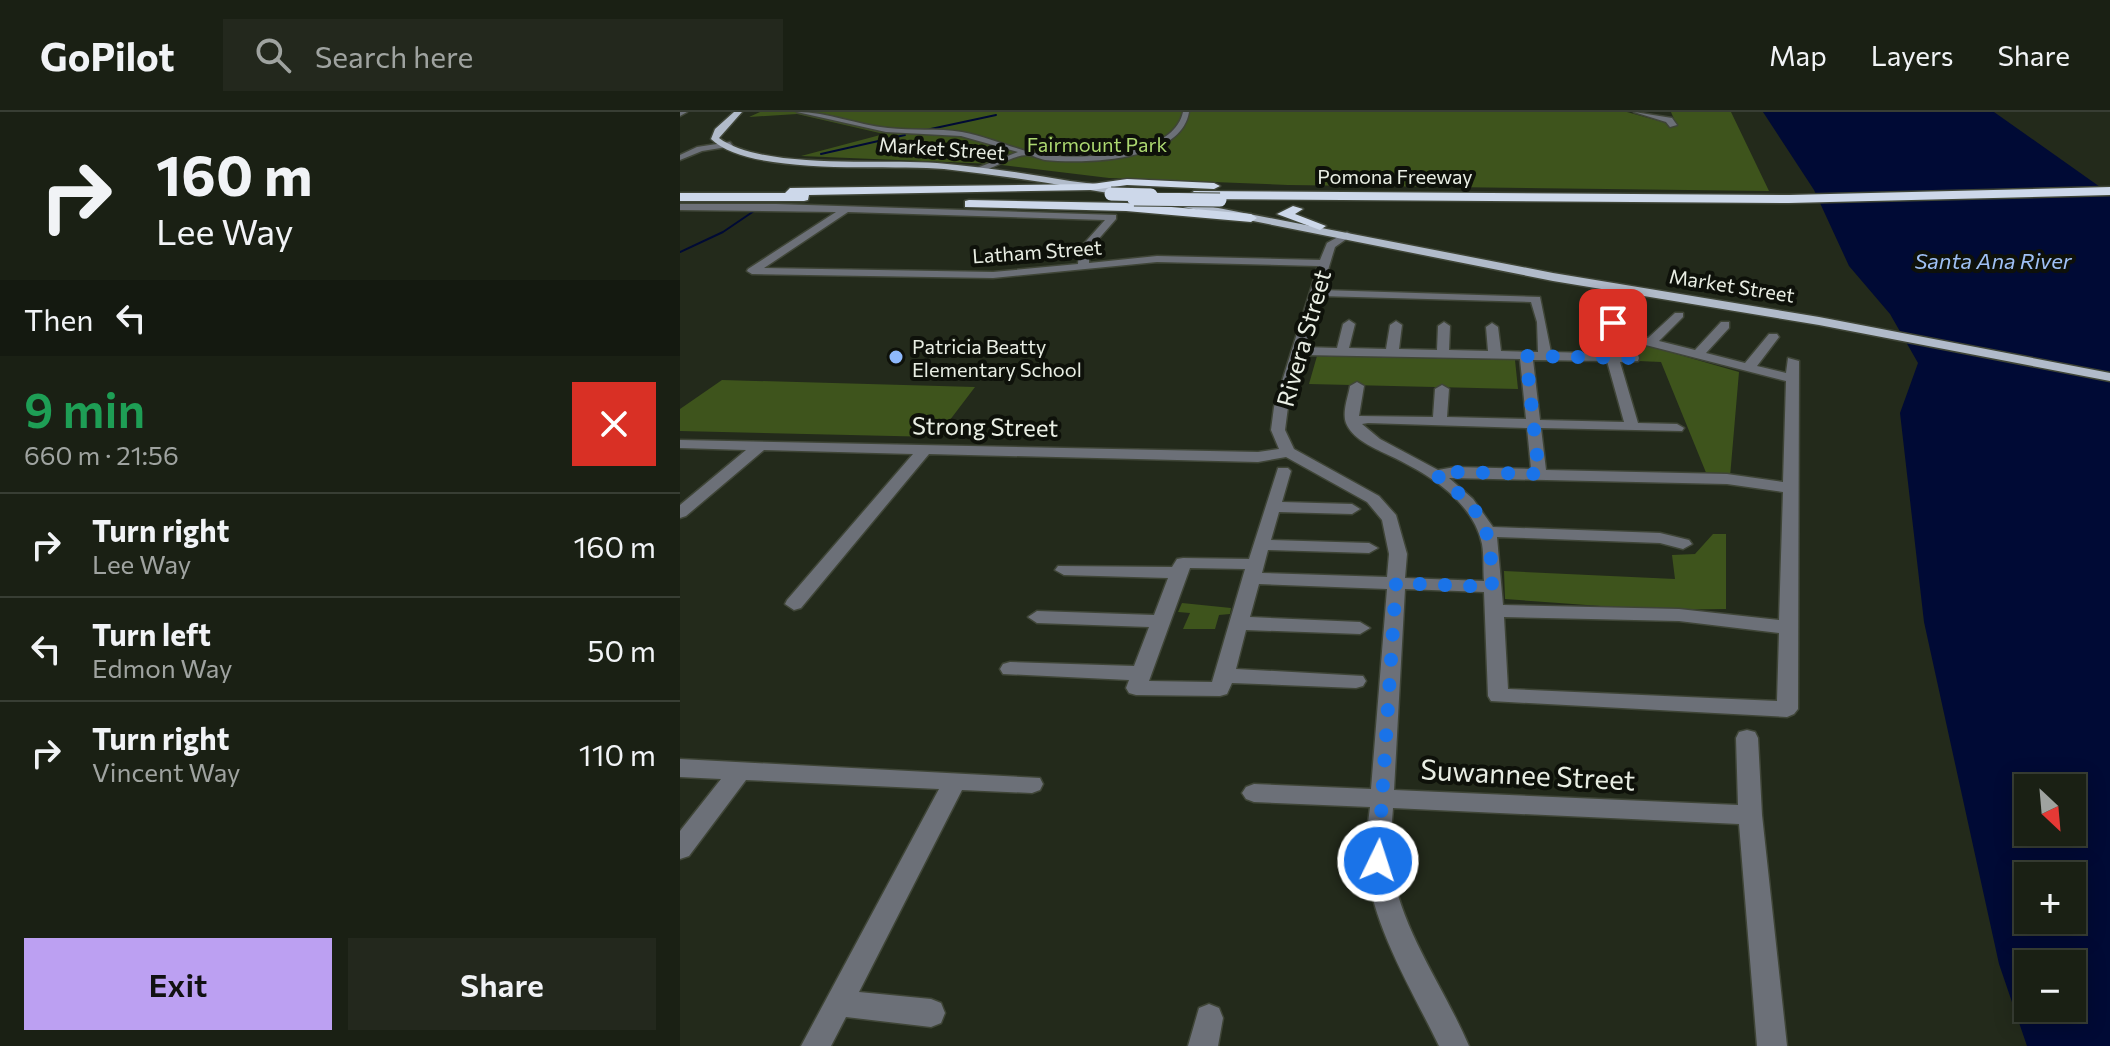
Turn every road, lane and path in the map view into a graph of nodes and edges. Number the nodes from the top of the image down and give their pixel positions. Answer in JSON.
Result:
{"nodes":[{"id":1,"x":738,"y":112,"type":"edge"},
{"id":2,"x":746,"y":112,"type":"edge"},
{"id":3,"x":800,"y":112,"type":"edge"},
{"id":4,"x":1186,"y":112,"type":"edge"},
{"id":5,"x":1637,"y":112,"type":"edge"},
{"id":6,"x":1673,"y":125,"type":"dead end"},
{"id":7,"x":730,"y":144,"type":"junction"},
{"id":8,"x":719,"y":146,"type":"junction"},
{"id":9,"x":680,"y":150,"type":"edge"},
{"id":10,"x":697,"y":151,"type":"junction"},
{"id":11,"x":1024,"y":153,"type":"junction"},
{"id":12,"x":680,"y":158,"type":"edge"},
{"id":13,"x":984,"y":169,"type":"junction"},
{"id":14,"x":1053,"y":179,"type":"junction"},
{"id":15,"x":1036,"y":187,"type":"junction"},
{"id":16,"x":1092,"y":187,"type":"junction"},
{"id":17,"x":1112,"y":189,"type":"junction"},
{"id":18,"x":2110,"y":191,"type":"edge"},
{"id":19,"x":680,"y":195,"type":"edge"},
{"id":20,"x":2110,"y":197,"type":"edge"},
{"id":21,"x":783,"y":199,"type":"junction"},
{"id":22,"x":1642,"y":201,"type":"junction"},
{"id":23,"x":1790,"y":202,"type":"junction"},
{"id":24,"x":1218,"y":206,"type":"junction"},
{"id":25,"x":680,"y":207,"type":"edge"},
{"id":26,"x":846,"y":209,"type":"junction"},
{"id":27,"x":1297,"y":209,"type":"junction"},
{"id":28,"x":1190,"y":213,"type":"junction"},
{"id":29,"x":1246,"y":214,"type":"junction"},
{"id":30,"x":1320,"y":226,"type":"junction"},
{"id":31,"x":1347,"y":235,"type":"junction"},
{"id":32,"x":1325,"y":263,"type":"junction"},
{"id":33,"x":1083,"y":268,"type":"junction"},
{"id":34,"x":1317,"y":293,"type":"junction"},
{"id":35,"x":1634,"y":306,"type":"dead end"},
{"id":36,"x":1679,"y":315,"type":"dead end"},
{"id":37,"x":1349,"y":324,"type":"dead end"},
{"id":38,"x":1396,"y":325,"type":"dead end"},
{"id":39,"x":1725,"y":325,"type":"dead end"},
{"id":40,"x":1444,"y":326,"type":"dead end"},
{"id":41,"x":1492,"y":327,"type":"dead end"},
{"id":42,"x":1590,"y":331,"type":"dead end"},
{"id":43,"x":1628,"y":337,"type":"junction"},
{"id":44,"x":1773,"y":337,"type":"dead end"},
{"id":45,"x":1651,"y":342,"type":"junction"},
{"id":46,"x":1298,"y":351,"type":"junction"},
{"id":47,"x":1342,"y":352,"type":"junction"},
{"id":48,"x":1392,"y":353,"type":"junction"},
{"id":49,"x":1443,"y":354,"type":"junction"},
{"id":50,"x":1698,"y":354,"type":"junction"},
{"id":51,"x":1495,"y":356,"type":"junction"},
{"id":52,"x":1526,"y":356,"type":"junction"},
{"id":53,"x":1545,"y":357,"type":"junction"},
{"id":54,"x":1597,"y":358,"type":"junction"},
{"id":55,"x":1613,"y":358,"type":"junction"},
{"id":56,"x":1749,"y":367,"type":"junction"},
{"id":57,"x":2110,"y":377,"type":"edge"},
{"id":58,"x":1357,"y":386,"type":"dead end"},
{"id":59,"x":1442,"y":389,"type":"dead end"},
{"id":60,"x":1440,"y":421,"type":"junction"},
{"id":61,"x":1353,"y":422,"type":"junction"},
{"id":62,"x":1533,"y":423,"type":"junction"},
{"id":63,"x":1632,"y":426,"type":"junction"},
{"id":64,"x":1677,"y":428,"type":"dead end"},
{"id":65,"x":680,"y":444,"type":"edge"},
{"id":66,"x":760,"y":446,"type":"junction"},
{"id":67,"x":925,"y":449,"type":"junction"},
{"id":68,"x":1288,"y":452,"type":"junction"},
{"id":69,"x":1283,"y":471,"type":"dead end"},
{"id":70,"x":1539,"y":474,"type":"junction"},
{"id":71,"x":1436,"y":475,"type":"junction"},
{"id":72,"x":1791,"y":488,"type":"junction"},
{"id":73,"x":1272,"y":507,"type":"junction"},
{"id":74,"x":1352,"y":509,"type":"dead end"},
{"id":75,"x":680,"y":513,"type":"edge"},
{"id":76,"x":1488,"y":532,"type":"junction"},
{"id":77,"x":1683,"y":544,"type":"dead end"},
{"id":78,"x":1369,"y":548,"type":"dead end"},
{"id":79,"x":1256,"y":563,"type":"junction"},
{"id":80,"x":1064,"y":570,"type":"dead end"},
{"id":81,"x":1179,"y":573,"type":"junction"},
{"id":82,"x":1396,"y":583,"type":"junction"},
{"id":83,"x":1492,"y":587,"type":"junction"},
{"id":84,"x":794,"y":604,"type":"dead end"},
{"id":85,"x":1493,"y":611,"type":"junction"},
{"id":86,"x":1037,"y":617,"type":"dead end"},
{"id":87,"x":1161,"y":621,"type":"junction"},
{"id":88,"x":1239,"y":623,"type":"junction"},
{"id":89,"x":1360,"y":628,"type":"dead end"},
{"id":90,"x":1789,"y":628,"type":"junction"},
{"id":91,"x":1010,"y":669,"type":"dead end"},
{"id":92,"x":1141,"y":673,"type":"junction"},
{"id":93,"x":1356,"y":681,"type":"dead end"},
{"id":94,"x":1222,"y":682,"type":"junction"},
{"id":95,"x":1747,"y":738,"type":"dead end"},
{"id":96,"x":680,"y":768,"type":"edge"},
{"id":97,"x":740,"y":771,"type":"junction"},
{"id":98,"x":955,"y":781,"type":"junction"},
{"id":99,"x":1032,"y":784,"type":"dead end"},
{"id":100,"x":1254,"y":793,"type":"dead end"},
{"id":101,"x":1382,"y":797,"type":"junction"},
{"id":102,"x":1750,"y":815,"type":"junction"},
{"id":103,"x":680,"y":849,"type":"edge"},
{"id":104,"x":838,"y":1003,"type":"junction"},
{"id":105,"x":931,"y":1013,"type":"dead end"},
{"id":106,"x":816,"y":1046,"type":"edge"},
{"id":107,"x":1454,"y":1046,"type":"edge"},
{"id":108,"x":1772,"y":1046,"type":"edge"}],
"edges":[{"from":1,"to":2,"type":"street"},
{"from":1,"to":8,"type":"main road"},
{"from":2,"to":7,"type":"main road"},
{"from":3,"to":11,"type":"street"},
{"from":4,"to":11,"type":"street"},
{"from":5,"to":6,"type":"street"},
{"from":7,"to":8,"type":"street"},
{"from":7,"to":13,"type":"main road","name":"Market Street"},
{"from":8,"to":10,"type":"street"},
{"from":8,"to":13,"type":"main road","name":"Market Street"},
{"from":9,"to":10,"type":"street"},
{"from":10,"to":12,"type":"street"},
{"from":11,"to":13,"type":"street"},
{"from":13,"to":14,"type":"main road","name":"Market Street"},
{"from":13,"to":17,"type":"main road","name":"Market Street"},
{"from":14,"to":15,"type":"highway"},
{"from":14,"to":16,"type":"main road","name":"Market Street"},
{"from":15,"to":16,"type":"highway"},
{"from":15,"to":21,"type":"highway"},
{"from":16,"to":17,"type":"highway"},
{"from":16,"to":24,"type":"main road","name":"Market Street"},
{"from":17,"to":21,"type":"highway","name":"Pomona Freeway"},
{"from":17,"to":22,"type":"highway","name":"Pomona Freeway","bridge":true},
{"from":17,"to":22,"type":"highway"},
{"from":17,"to":29,"type":"main road","name":"Market Street"},
{"from":18,"to":23,"type":"highway","name":"Pomona Freeway"},
{"from":19,"to":21,"type":"highway","name":"Pomona Freeway"},
{"from":20,"to":23,"type":"highway","name":"Pomona Freeway"},
{"from":21,"to":24,"type":"highway","name":"Pomona Freeway","bridge":true},
{"from":21,"to":25,"type":"street"},
{"from":21,"to":26,"type":"street"},
{"from":21,"to":28,"type":"highway"},
{"from":22,"to":23,"type":"highway","name":"Pomona Freeway"},
{"from":22,"to":24,"type":"highway","name":"Pomona Freeway"},
{"from":22,"to":27,"type":"highway"},
{"from":24,"to":28,"type":"highway"},
{"from":24,"to":29,"type":"highway"},
{"from":26,"to":33,"type":"street"},
{"from":26,"to":33,"type":"street","name":"Latham Street"},
{"from":27,"to":29,"type":"highway"},
{"from":27,"to":30,"type":"highway"},
{"from":28,"to":29,"type":"highway"},
{"from":29,"to":30,"type":"main road","name":"Market Street"},
{"from":29,"to":31,"type":"main road","name":"Market Street"},
{"from":30,"to":31,"type":"main road","name":"Market Street"},
{"from":31,"to":32,"type":"street","name":"Rivera Street"},
{"from":31,"to":57,"type":"main road","name":"Market Street"},
{"from":32,"to":33,"type":"street","name":"Latham Street"},
{"from":32,"to":34,"type":"street","name":"Rivera Street"},
{"from":34,"to":46,"type":"street","name":"Rivera Street"},
{"from":34,"to":53,"type":"street"},
{"from":35,"to":43,"type":"street"},
{"from":36,"to":45,"type":"street"},
{"from":37,"to":47,"type":"street"},
{"from":38,"to":48,"type":"street"},
{"from":39,"to":50,"type":"street"},
{"from":40,"to":49,"type":"street"},
{"from":41,"to":51,"type":"street"},
{"from":42,"to":54,"type":"street"},
{"from":43,"to":45,"type":"street"},
{"from":43,"to":55,"type":"street"},
{"from":44,"to":56,"type":"street"},
{"from":45,"to":50,"type":"street"},
{"from":46,"to":47,"type":"street"},
{"from":46,"to":68,"type":"street","name":"Rivera Street"},
{"from":47,"to":48,"type":"street"},
{"from":48,"to":49,"type":"street"},
{"from":49,"to":51,"type":"street"},
{"from":50,"to":56,"type":"street"},
{"from":51,"to":52,"type":"street"},
{"from":52,"to":53,"type":"street"},
{"from":52,"to":62,"type":"street"},
{"from":53,"to":54,"type":"street"},
{"from":54,"to":55,"type":"street"},
{"from":55,"to":63,"type":"street"},
{"from":56,"to":72,"type":"street"},
{"from":58,"to":61,"type":"street"},
{"from":59,"to":60,"type":"street"},
{"from":60,"to":61,"type":"street"},
{"from":60,"to":62,"type":"street"},
{"from":61,"to":71,"type":"street"},
{"from":62,"to":63,"type":"street"},
{"from":62,"to":70,"type":"street"},
{"from":63,"to":64,"type":"street"},
{"from":65,"to":66,"type":"street","name":"Strong Street"},
{"from":66,"to":67,"type":"street","name":"Strong Street"},
{"from":66,"to":75,"type":"street"},
{"from":67,"to":68,"type":"street","name":"Strong Street"},
{"from":67,"to":84,"type":"street"},
{"from":68,"to":82,"type":"street"},
{"from":69,"to":73,"type":"street"},
{"from":70,"to":71,"type":"street"},
{"from":70,"to":72,"type":"street"},
{"from":71,"to":76,"type":"street"},
{"from":72,"to":90,"type":"street"},
{"from":73,"to":74,"type":"street"},
{"from":73,"to":79,"type":"street"},
{"from":76,"to":77,"type":"street"},
{"from":76,"to":83,"type":"street"},
{"from":78,"to":79,"type":"street"},
{"from":79,"to":81,"type":"street"},
{"from":79,"to":82,"type":"street"},
{"from":79,"to":88,"type":"street"},
{"from":80,"to":81,"type":"street"},
{"from":81,"to":87,"type":"street"},
{"from":82,"to":83,"type":"street"},
{"from":82,"to":101,"type":"street"},
{"from":83,"to":85,"type":"street"},
{"from":85,"to":90,"type":"street"},
{"from":85,"to":90,"type":"street"},
{"from":86,"to":87,"type":"street"},
{"from":87,"to":92,"type":"street"},
{"from":88,"to":89,"type":"street"},
{"from":88,"to":94,"type":"street"},
{"from":91,"to":92,"type":"street"},
{"from":92,"to":94,"type":"street"},
{"from":93,"to":94,"type":"street"},
{"from":95,"to":102,"type":"street"},
{"from":96,"to":97,"type":"street"},
{"from":97,"to":98,"type":"street"},
{"from":97,"to":103,"type":"street"},
{"from":98,"to":99,"type":"street"},
{"from":98,"to":104,"type":"street"},
{"from":100,"to":101,"type":"street","name":"Suwannee Street"},
{"from":101,"to":102,"type":"street","name":"Suwannee Street"},
{"from":101,"to":107,"type":"street"},
{"from":102,"to":108,"type":"street"},
{"from":104,"to":105,"type":"street"},
{"from":104,"to":106,"type":"street"}]}
